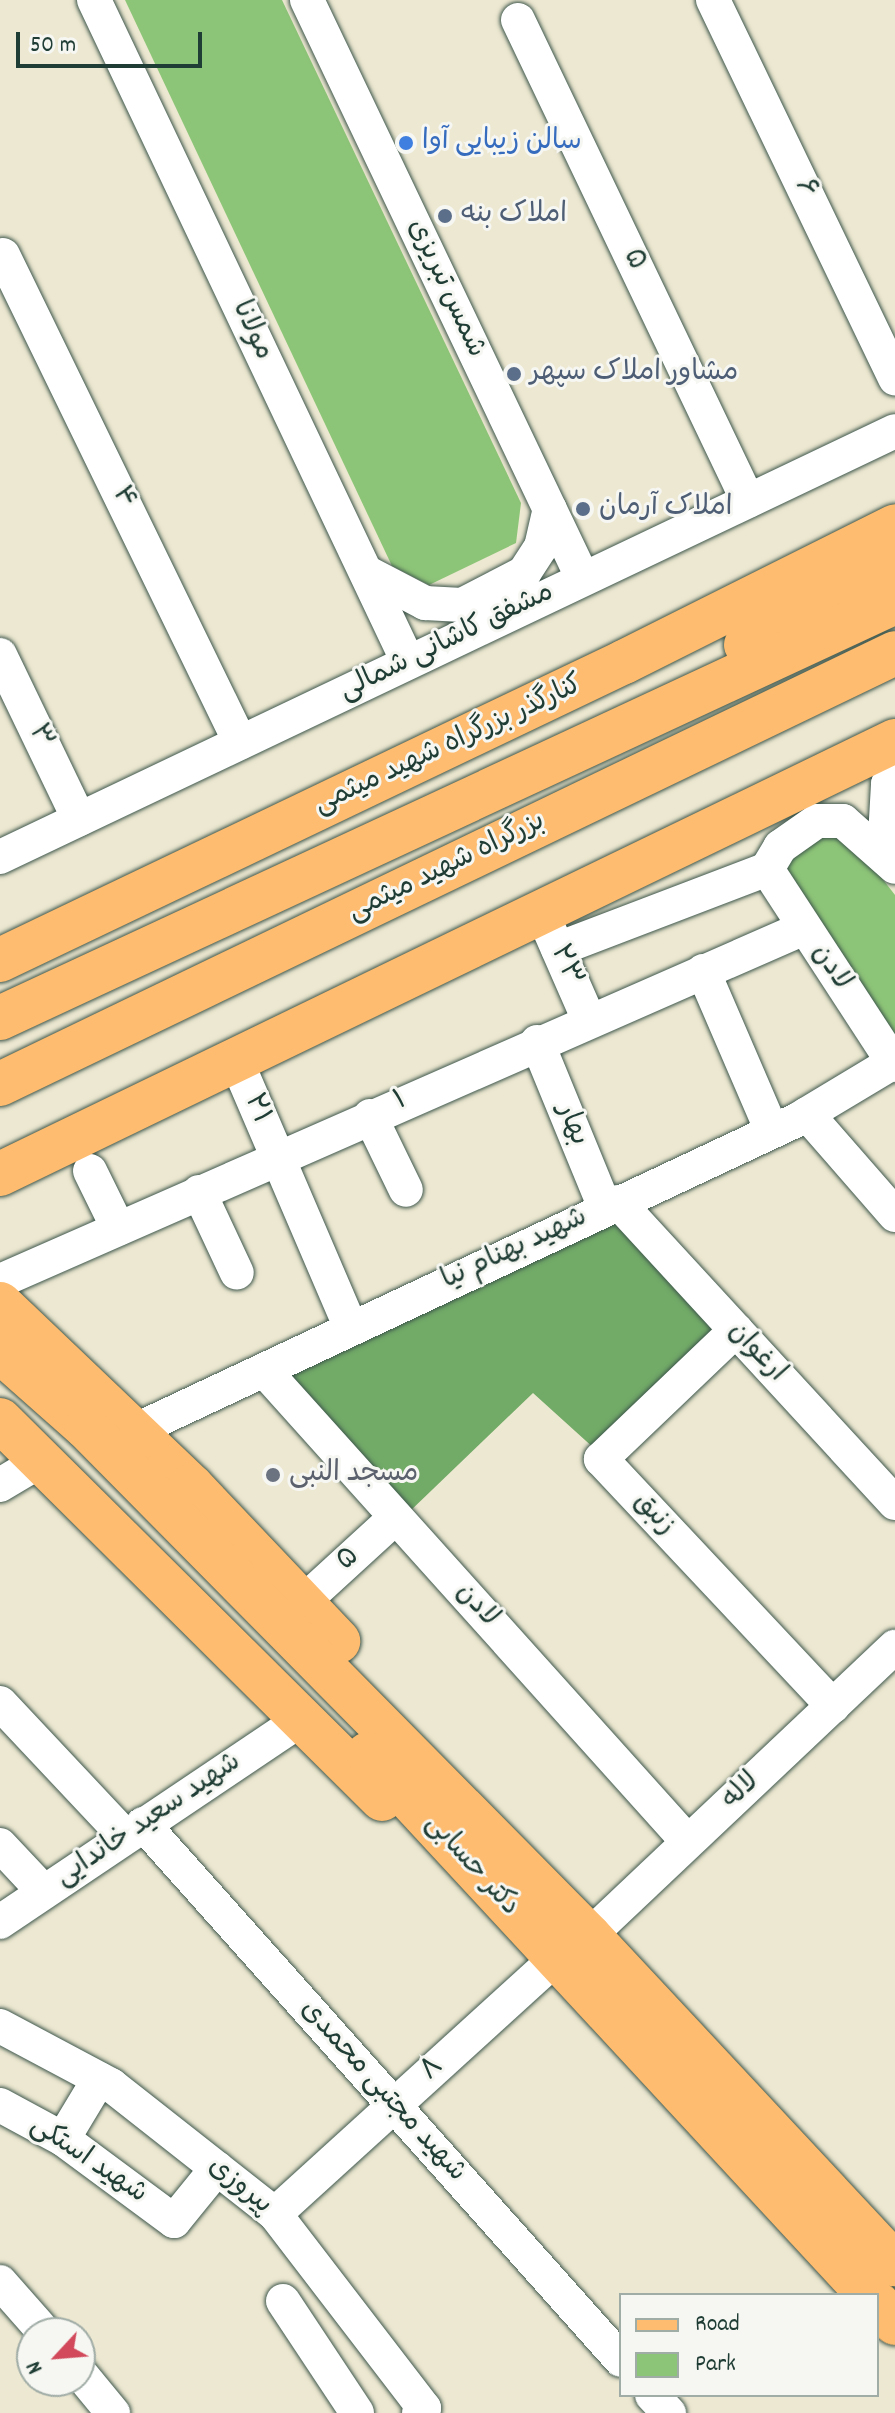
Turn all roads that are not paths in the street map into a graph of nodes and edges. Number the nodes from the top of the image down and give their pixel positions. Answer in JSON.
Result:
{"nodes":[{"id":1,"x":94,"y":0,"type":"edge"},
{"id":2,"x":307,"y":0,"type":"edge"},
{"id":3,"x":713,"y":0,"type":"edge"},
{"id":4,"x":518,"y":20,"type":"dead end"},
{"id":5,"x":3,"y":255,"type":"dead end"},
{"id":6,"x":895,"y":378,"type":"edge"},
{"id":7,"x":895,"y":431,"type":"edge"},
{"id":8,"x":748,"y":501,"type":"junction"},
{"id":9,"x":550,"y":509,"type":"junction"},
{"id":10,"x":895,"y":526,"type":"edge"},
{"id":11,"x":895,"y":555,"type":"edge"},
{"id":12,"x":366,"y":572,"type":"junction"},
{"id":13,"x":583,"y":579,"type":"junction"},
{"id":14,"x":895,"y":602,"type":"edge"},
{"id":15,"x":895,"y":653,"type":"edge"},
{"id":16,"x":0,"y":655,"type":"edge"},
{"id":17,"x":408,"y":662,"type":"junction"},
{"id":18,"x":895,"y":676,"type":"edge"},
{"id":19,"x":895,"y":741,"type":"edge"},
{"id":20,"x":240,"y":742,"type":"junction"},
{"id":21,"x":895,"y":768,"type":"edge"},
{"id":22,"x":500,"y":789,"type":"junction"},
{"id":23,"x":79,"y":819,"type":"junction"},
{"id":24,"x":520,"y":833,"type":"junction"},
{"id":25,"x":0,"y":857,"type":"edge"},
{"id":26,"x":890,"y":861,"type":"edge"},
{"id":27,"x":767,"y":869,"type":"junction"},
{"id":28,"x":804,"y":928,"type":"junction"},
{"id":29,"x":549,"y":931,"type":"junction"},
{"id":30,"x":0,"y":960,"type":"edge"},
{"id":31,"x":703,"y":971,"type":"junction"},
{"id":32,"x":0,"y":1018,"type":"edge"},
{"id":33,"x":589,"y":1020,"type":"junction"},
{"id":34,"x":537,"y":1042,"type":"junction"},
{"id":35,"x":236,"y":1060,"type":"junction"},
{"id":36,"x":894,"y":1064,"type":"edge"},
{"id":37,"x":0,"y":1084,"type":"edge"},
{"id":38,"x":807,"y":1114,"type":"junction"},
{"id":39,"x":370,"y":1116,"type":"junction"},
{"id":40,"x":772,"y":1131,"type":"junction"},
{"id":41,"x":276,"y":1158,"type":"junction"},
{"id":42,"x":90,"y":1171,"type":"dead end"},
{"id":43,"x":2,"y":1175,"type":"edge"},
{"id":44,"x":406,"y":1190,"type":"dead end"},
{"id":45,"x":199,"y":1192,"type":"junction"},
{"id":46,"x":611,"y":1205,"type":"junction"},
{"id":47,"x":895,"y":1215,"type":"edge"},
{"id":48,"x":118,"y":1228,"type":"junction"},
{"id":49,"x":237,"y":1273,"type":"dead end"},
{"id":50,"x":0,"y":1281,"type":"edge"},
{"id":51,"x":0,"y":1304,"type":"edge"},
{"id":52,"x":351,"y":1328,"type":"junction"},
{"id":53,"x":736,"y":1330,"type":"junction"},
{"id":54,"x":0,"y":1351,"type":"edge"},
{"id":55,"x":264,"y":1370,"type":"junction"},
{"id":56,"x":0,"y":1389,"type":"edge"},
{"id":57,"x":0,"y":1420,"type":"edge"},
{"id":58,"x":134,"y":1431,"type":"junction"},
{"id":59,"x":64,"y":1445,"type":"junction"},
{"id":60,"x":0,"y":1485,"type":"edge"},
{"id":61,"x":895,"y":1503,"type":"edge"},
{"id":62,"x":396,"y":1517,"type":"junction"},
{"id":63,"x":302,"y":1603,"type":"junction"},
{"id":64,"x":895,"y":1647,"type":"edge"},
{"id":65,"x":0,"y":1703,"type":"edge"},
{"id":66,"x":833,"y":1706,"type":"junction"},
{"id":67,"x":299,"y":1721,"type":"junction"},
{"id":68,"x":134,"y":1830,"type":"junction"},
{"id":69,"x":688,"y":1842,"type":"junction"},
{"id":70,"x":0,"y":1845,"type":"edge"},
{"id":71,"x":44,"y":1892,"type":"junction"},
{"id":72,"x":0,"y":1922,"type":"edge"},
{"id":73,"x":572,"y":1948,"type":"junction"},
{"id":74,"x":0,"y":2026,"type":"edge"},
{"id":75,"x":99,"y":2079,"type":"junction"},
{"id":76,"x":0,"y":2105,"type":"edge"},
{"id":77,"x":394,"y":2106,"type":"junction"},
{"id":78,"x":63,"y":2139,"type":"junction"},
{"id":79,"x":217,"y":2168,"type":"junction"},
{"id":80,"x":275,"y":2214,"type":"junction"},
{"id":81,"x":895,"y":2264,"type":"edge"},
{"id":82,"x":0,"y":2282,"type":"edge"},
{"id":83,"x":867,"y":2293,"type":"edge"},
{"id":84,"x":283,"y":2301,"type":"dead end"},
{"id":85,"x":879,"y":2305,"type":"edge"},
{"id":86,"x":31,"y":2317,"type":"edge"},
{"id":87,"x":895,"y":2323,"type":"edge"},
{"id":88,"x":619,"y":2358,"type":"edge"},
{"id":89,"x":96,"y":2392,"type":"edge"},
{"id":90,"x":654,"y":2397,"type":"edge"},
{"id":91,"x":424,"y":2411,"type":"edge"},
{"id":92,"x":113,"y":2413,"type":"edge"},
{"id":93,"x":357,"y":2413,"type":"edge"},
{"id":94,"x":669,"y":2413,"type":"edge"}],
"edges":[{"from":1,"to":12,"type":"street","name":"مولانا"},
{"from":2,"to":9,"type":"street","name":"شمس تبریزی"},
{"from":3,"to":6,"type":"street","name":"۶"},
{"from":4,"to":8,"type":"street","name":"۵"},
{"from":5,"to":20,"type":"street","name":"۴"},
{"from":7,"to":8,"type":"street","name":"مشفق کاشانی شمالی"},
{"from":8,"to":13,"type":"street","name":"مشفق کاشانی شمالی"},
{"from":9,"to":12,"type":"street"},
{"from":9,"to":13,"type":"street","name":"شمس تبریزی"},
{"from":10,"to":30,"type":"main road","name":"کنارگذر بزرگراه شهید میثمی"},
{"from":11,"to":22,"type":"main road"},
{"from":12,"to":17,"type":"street","name":"مولانا"},
{"from":13,"to":17,"type":"street","name":"مشفق کاشانی شمالی"},
{"from":14,"to":22,"type":"main road","name":"بزرگراه شهید میثمی"},
{"from":15,"to":24,"type":"main road","name":"بزرگراه شهید میثمی"},
{"from":16,"to":23,"type":"street","name":"۳"},
{"from":17,"to":20,"type":"street","name":"مشفق کاشانی شمالی"},
{"from":18,"to":24,"type":"main road"},
{"from":19,"to":29,"type":"main road"},
{"from":20,"to":23,"type":"street","name":"مشفق کاشانی شمالی"},
{"from":21,"to":26,"type":"street"},
{"from":22,"to":32,"type":"main road","name":"بزرگراه شهید میثمی"},
{"from":23,"to":25,"type":"street","name":"مشفق کاشانی شمالی"},
{"from":24,"to":37,"type":"main road","name":"بزرگراه شهید میثمی"},
{"from":26,"to":27,"type":"street"},
{"from":27,"to":28,"type":"street","name":"لادن"},
{"from":27,"to":29,"type":"street"},
{"from":28,"to":31,"type":"street","name":"۱"},
{"from":28,"to":36,"type":"street","name":"لادن"},
{"from":29,"to":33,"type":"street","name":"۲۳"},
{"from":29,"to":35,"type":"main road"},
{"from":31,"to":33,"type":"street","name":"۱"},
{"from":31,"to":40,"type":"street"},
{"from":33,"to":34,"type":"street","name":"۱"},
{"from":34,"to":39,"type":"street","name":"۱"},
{"from":34,"to":46,"type":"street","name":"بهار"},
{"from":35,"to":41,"type":"street","name":"۲۱"},
{"from":35,"to":43,"type":"main road"},
{"from":36,"to":38,"type":"street","name":"شهید بهنام نیا"},
{"from":38,"to":40,"type":"street","name":"شهید بهنام نیا"},
{"from":38,"to":47,"type":"street"},
{"from":39,"to":41,"type":"street","name":"۱"},
{"from":39,"to":44,"type":"street"},
{"from":40,"to":46,"type":"street","name":"شهید بهنام نیا"},
{"from":41,"to":45,"type":"street","name":"۱"},
{"from":41,"to":52,"type":"street","name":"۲۱"},
{"from":42,"to":48,"type":"street"},
{"from":45,"to":48,"type":"street","name":"۱"},
{"from":45,"to":49,"type":"street"},
{"from":46,"to":52,"type":"street","name":"شهید بهنام نیا"},
{"from":46,"to":53,"type":"street","name":"ارغوان"},
{"from":48,"to":50,"type":"street","name":"۱"},
{"from":51,"to":58,"type":"main road"},
{"from":52,"to":55,"type":"street","name":"شهید بهنام نیا"},
{"from":53,"to":61,"type":"street","name":"ارغوان"},
{"from":53,"to":66,"type":"street","name":"زنبق"},
{"from":54,"to":59,"type":"main road"},
{"from":55,"to":58,"type":"street","name":"شهید بهنام نیا"},
{"from":55,"to":62,"type":"street","name":"لادن"},
{"from":56,"to":59,"type":"main road"},
{"from":57,"to":59,"type":"main road"},
{"from":58,"to":63,"type":"main road"},
{"from":59,"to":60,"type":"street"},
{"from":59,"to":67,"type":"main road"},
{"from":59,"to":73,"type":"main road","name":"دکتر حسابی"},
{"from":62,"to":63,"type":"street","name":"۵"},
{"from":62,"to":69,"type":"street","name":"لادن"},
{"from":63,"to":73,"type":"main road"},
{"from":64,"to":66,"type":"street","name":"لاله"},
{"from":65,"to":68,"type":"street","name":"شهید مجتبی محمدی"},
{"from":66,"to":69,"type":"street","name":"لاله"},
{"from":67,"to":68,"type":"street","name":"شهید سعید خاندایی"},
{"from":67,"to":73,"type":"main road"},
{"from":68,"to":71,"type":"street","name":"شهید سعید خاندایی"},
{"from":68,"to":77,"type":"street","name":"شهید مجتبی محمدی"},
{"from":69,"to":73,"type":"street","name":"لاله"},
{"from":70,"to":71,"type":"street"},
{"from":71,"to":72,"type":"street","name":"شهید سعید خاندایی"},
{"from":73,"to":77,"type":"street","name":"۸"},
{"from":73,"to":81,"type":"main road","name":"دکتر حسابی"},
{"from":73,"to":83,"type":"main road","name":"دکتر حسابی"},
{"from":74,"to":75,"type":"street","name":"پیروزی"},
{"from":75,"to":78,"type":"street"},
{"from":75,"to":79,"type":"street","name":"پیروزی"},
{"from":76,"to":78,"type":"street","name":"شهید استکی"},
{"from":77,"to":80,"type":"street","name":"۸"},
{"from":77,"to":88,"type":"street","name":"شهید مجتبی محمدی"},
{"from":78,"to":79,"type":"street","name":"شهید استکی"},
{"from":79,"to":80,"type":"street","name":"پیروزی"},
{"from":80,"to":91,"type":"street","name":"پیروزی"},
{"from":82,"to":86,"type":"street"},
{"from":84,"to":93,"type":"street"},
{"from":85,"to":87,"type":"main road"},
{"from":89,"to":92,"type":"street"},
{"from":90,"to":94,"type":"street"}]}
